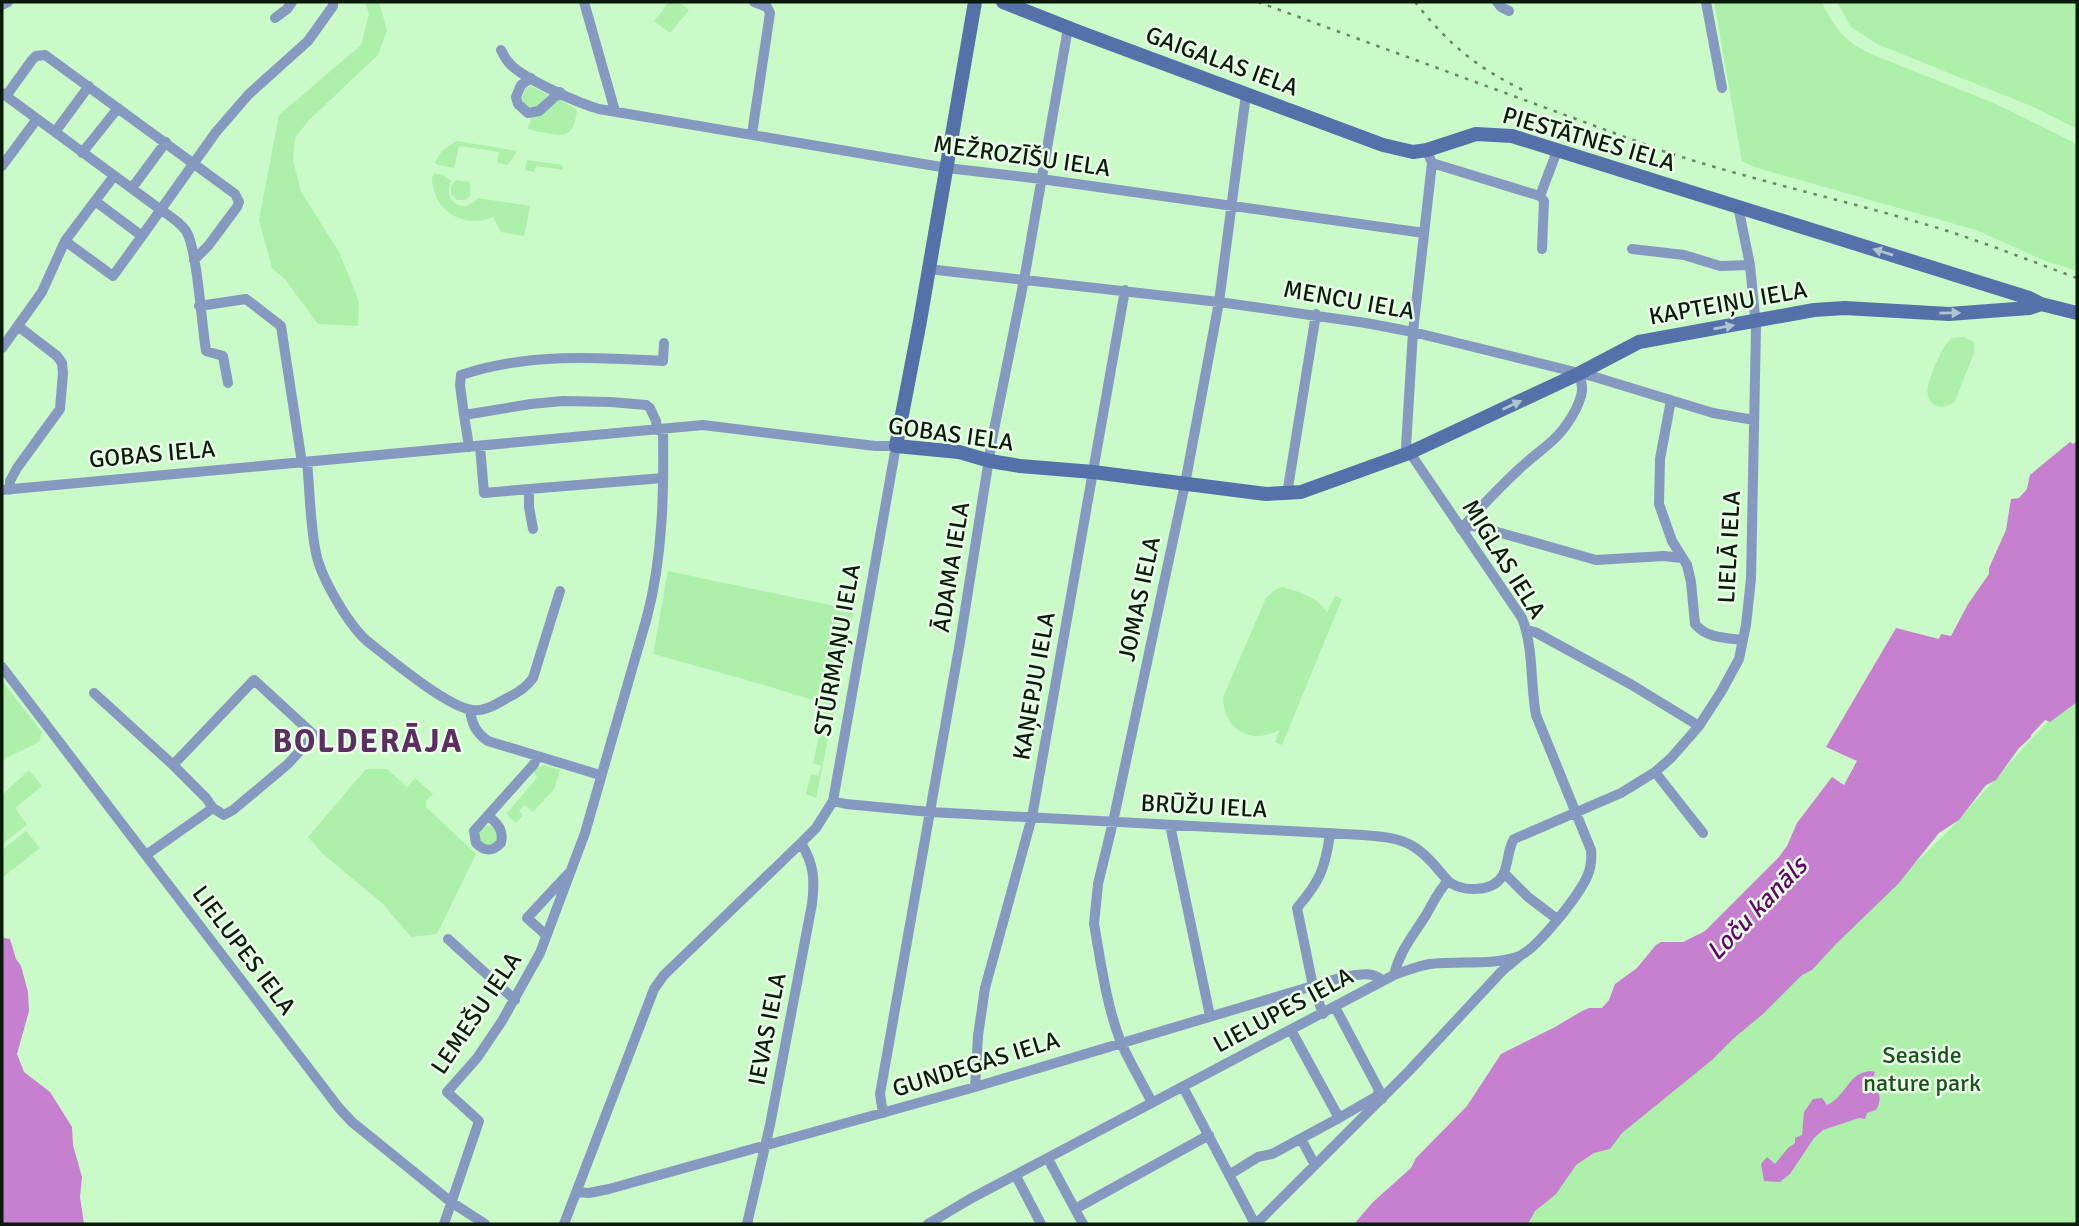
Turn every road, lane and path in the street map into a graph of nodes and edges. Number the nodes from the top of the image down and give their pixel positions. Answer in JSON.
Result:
{"nodes":[{"id":1,"x":8,"y":2,"type":"edge"},
{"id":2,"x":292,"y":2,"type":"edge"},
{"id":3,"x":332,"y":2,"type":"edge"},
{"id":4,"x":584,"y":2,"type":"edge"},
{"id":5,"x":754,"y":2,"type":"edge"},
{"id":6,"x":975,"y":2,"type":"edge"},
{"id":7,"x":1003,"y":2,"type":"edge"},
{"id":8,"x":1497,"y":2,"type":"edge"},
{"id":9,"x":1706,"y":2,"type":"edge"},
{"id":10,"x":2,"y":5,"type":"edge"},
{"id":11,"x":1509,"y":11,"type":"dead end"},
{"id":12,"x":275,"y":18,"type":"dead end"},
{"id":13,"x":1068,"y":28,"type":"junction"},
{"id":14,"x":500,"y":50,"type":"dead end"},
{"id":15,"x":531,"y":78,"type":"junction"},
{"id":16,"x":89,"y":86,"type":"junction"},
{"id":17,"x":1722,"y":88,"type":"dead end"},
{"id":18,"x":560,"y":92,"type":"junction"},
{"id":19,"x":4,"y":94,"type":"edge"},
{"id":20,"x":1246,"y":94,"type":"junction"},
{"id":21,"x":118,"y":108,"type":"junction"},
{"id":22,"x":615,"y":111,"type":"junction"},
{"id":23,"x":37,"y":119,"type":"junction"},
{"id":24,"x":55,"y":132,"type":"junction"},
{"id":25,"x":752,"y":134,"type":"junction"},
{"id":26,"x":166,"y":142,"type":"junction"},
{"id":27,"x":1557,"y":151,"type":"junction"},
{"id":28,"x":82,"y":153,"type":"junction"},
{"id":29,"x":1429,"y":157,"type":"junction"},
{"id":30,"x":194,"y":163,"type":"junction"},
{"id":31,"x":2,"y":166,"type":"edge"},
{"id":32,"x":947,"y":168,"type":"junction"},
{"id":33,"x":114,"y":176,"type":"junction"},
{"id":34,"x":1041,"y":179,"type":"junction"},
{"id":35,"x":132,"y":188,"type":"junction"},
{"id":36,"x":1540,"y":196,"type":"junction"},
{"id":37,"x":95,"y":201,"type":"junction"},
{"id":38,"x":1738,"y":206,"type":"junction"},
{"id":39,"x":1232,"y":207,"type":"junction"},
{"id":40,"x":161,"y":210,"type":"junction"},
{"id":41,"x":1424,"y":233,"type":"junction"},
{"id":42,"x":142,"y":236,"type":"junction"},
{"id":43,"x":65,"y":241,"type":"junction"},
{"id":44,"x":1542,"y":249,"type":"dead end"},
{"id":45,"x":1632,"y":249,"type":"dead end"},
{"id":46,"x":194,"y":260,"type":"junction"},
{"id":47,"x":1750,"y":265,"type":"junction"},
{"id":48,"x":928,"y":269,"type":"junction"},
{"id":49,"x":1024,"y":280,"type":"junction"},
{"id":50,"x":1125,"y":290,"type":"junction"},
{"id":51,"x":1219,"y":302,"type":"junction"},
{"id":52,"x":2040,"y":304,"type":"junction"},
{"id":53,"x":200,"y":306,"type":"junction"},
{"id":54,"x":2077,"y":313,"type":"edge"},
{"id":55,"x":1316,"y":314,"type":"junction"},
{"id":56,"x":1756,"y":321,"type":"junction"},
{"id":57,"x":18,"y":326,"type":"junction"},
{"id":58,"x":1413,"y":332,"type":"junction"},
{"id":59,"x":664,"y":343,"type":"dead end"},
{"id":60,"x":2,"y":348,"type":"edge"},
{"id":61,"x":1578,"y":374,"type":"junction"},
{"id":62,"x":228,"y":383,"type":"dead end"},
{"id":63,"x":1671,"y":400,"type":"junction"},
{"id":64,"x":464,"y":415,"type":"junction"},
{"id":65,"x":1754,"y":420,"type":"junction"},
{"id":66,"x":660,"y":429,"type":"junction"},
{"id":67,"x":896,"y":446,"type":"junction"},
{"id":68,"x":474,"y":447,"type":"junction"},
{"id":69,"x":1409,"y":453,"type":"junction"},
{"id":70,"x":990,"y":461,"type":"junction"},
{"id":71,"x":305,"y":462,"type":"junction"},
{"id":72,"x":1093,"y":472,"type":"junction"},
{"id":73,"x":663,"y":478,"type":"junction"},
{"id":74,"x":1185,"y":485,"type":"junction"},
{"id":75,"x":529,"y":489,"type":"junction"},
{"id":76,"x":6,"y":490,"type":"edge"},
{"id":77,"x":1287,"y":494,"type":"junction"},
{"id":78,"x":533,"y":529,"type":"dead end"},
{"id":79,"x":1461,"y":529,"type":"junction"},
{"id":80,"x":1682,"y":558,"type":"junction"},
{"id":81,"x":561,"y":591,"type":"dead end"},
{"id":82,"x":1527,"y":630,"type":"junction"},
{"id":83,"x":1743,"y":640,"type":"junction"},
{"id":84,"x":2,"y":667,"type":"edge"},
{"id":85,"x":94,"y":693,"type":"dead end"},
{"id":86,"x":470,"y":710,"type":"junction"},
{"id":87,"x":1699,"y":726,"type":"junction"},
{"id":88,"x":537,"y":756,"type":"junction"},
{"id":89,"x":173,"y":765,"type":"junction"},
{"id":90,"x":1655,"y":772,"type":"junction"},
{"id":91,"x":600,"y":775,"type":"junction"},
{"id":92,"x":833,"y":802,"type":"junction"},
{"id":93,"x":213,"y":808,"type":"junction"},
{"id":94,"x":930,"y":812,"type":"junction"},
{"id":95,"x":1577,"y":813,"type":"junction"},
{"id":96,"x":488,"y":815,"type":"dead end"},
{"id":97,"x":1032,"y":817,"type":"junction"},
{"id":98,"x":1113,"y":822,"type":"junction"},
{"id":99,"x":1170,"y":825,"type":"junction"},
{"id":100,"x":1703,"y":833,"type":"dead end"},
{"id":101,"x":1329,"y":834,"type":"junction"},
{"id":102,"x":801,"y":843,"type":"junction"},
{"id":103,"x":146,"y":855,"type":"junction"},
{"id":104,"x":572,"y":869,"type":"junction"},
{"id":105,"x":1504,"y":873,"type":"junction"},
{"id":106,"x":1448,"y":881,"type":"junction"},
{"id":107,"x":1557,"y":919,"type":"junction"},
{"id":108,"x":546,"y":935,"type":"junction"},
{"id":109,"x":448,"y":939,"type":"dead end"},
{"id":110,"x":1519,"y":957,"type":"junction"},
{"id":111,"x":1388,"y":978,"type":"junction"},
{"id":112,"x":1313,"y":986,"type":"junction"},
{"id":113,"x":515,"y":1000,"type":"junction"},
{"id":114,"x":1335,"y":1007,"type":"junction"},
{"id":115,"x":1323,"y":1014,"type":"junction"},
{"id":116,"x":1210,"y":1016,"type":"junction"},
{"id":117,"x":1291,"y":1030,"type":"junction"},
{"id":118,"x":1121,"y":1042,"type":"junction"},
{"id":119,"x":975,"y":1087,"type":"junction"},
{"id":120,"x":1183,"y":1087,"type":"junction"},
{"id":121,"x":1380,"y":1097,"type":"junction"},
{"id":122,"x":1152,"y":1103,"type":"junction"},
{"id":123,"x":883,"y":1113,"type":"junction"},
{"id":124,"x":1339,"y":1118,"type":"junction"},
{"id":125,"x":1209,"y":1136,"type":"junction"},
{"id":126,"x":1301,"y":1139,"type":"junction"},
{"id":127,"x":766,"y":1146,"type":"junction"},
{"id":128,"x":1048,"y":1159,"type":"junction"},
{"id":129,"x":1315,"y":1165,"type":"junction"},
{"id":130,"x":1229,"y":1175,"type":"junction"},
{"id":131,"x":1016,"y":1176,"type":"junction"},
{"id":132,"x":577,"y":1192,"type":"junction"},
{"id":133,"x":452,"y":1202,"type":"junction"},
{"id":134,"x":1075,"y":1209,"type":"junction"},
{"id":135,"x":444,"y":1224,"type":"edge"},
{"id":136,"x":485,"y":1224,"type":"edge"},
{"id":137,"x":564,"y":1224,"type":"edge"},
{"id":138,"x":747,"y":1224,"type":"edge"},
{"id":139,"x":928,"y":1224,"type":"edge"},
{"id":140,"x":1041,"y":1224,"type":"edge"},
{"id":141,"x":1083,"y":1224,"type":"edge"},
{"id":142,"x":1255,"y":1224,"type":"edge"}],
"edges":[{"from":1,"to":10,"type":"street"},
{"from":2,"to":12,"type":"street"},
{"from":3,"to":30,"type":"street"},
{"from":4,"to":22,"type":"street"},
{"from":5,"to":25,"type":"street"},
{"from":6,"to":32,"type":"street","name":"STŪRMAŅU IELA"},
{"from":7,"to":13,"type":"street","name":"GAIGALAS IELA"},
{"from":8,"to":11,"type":"street"},
{"from":9,"to":17,"type":"street"},
{"from":13,"to":20,"type":"street","name":"GAIGALAS IELA"},
{"from":13,"to":34,"type":"street","name":"ĀDAMA IELA"},
{"from":14,"to":15,"type":"street","name":"MEŽROZĪŠU IELA"},
{"from":15,"to":18,"type":"street","name":"MEŽROZĪŠU IELA"},
{"from":15,"to":18,"type":"street"},
{"from":16,"to":19,"type":"street"},
{"from":16,"to":21,"type":"street"},
{"from":16,"to":24,"type":"street"},
{"from":18,"to":22,"type":"street","name":"MEŽROZĪŠU IELA"},
{"from":19,"to":23,"type":"street"},
{"from":20,"to":29,"type":"street","name":"GAIGALAS IELA"},
{"from":20,"to":39,"type":"street","name":"JOMAS IELA"},
{"from":21,"to":26,"type":"street"},
{"from":21,"to":28,"type":"street"},
{"from":22,"to":25,"type":"street","name":"MEŽROZĪŠU IELA"},
{"from":23,"to":24,"type":"street"},
{"from":23,"to":31,"type":"street"},
{"from":24,"to":28,"type":"street"},
{"from":25,"to":32,"type":"street","name":"MEŽROZĪŠU IELA"},
{"from":26,"to":30,"type":"street"},
{"from":26,"to":35,"type":"street"},
{"from":27,"to":29,"type":"street","name":"PIESTĀTNES IELA"},
{"from":27,"to":36,"type":"street"},
{"from":27,"to":38,"type":"street","name":"PIESTĀTNES IELA"},
{"from":28,"to":33,"type":"street"},
{"from":29,"to":36,"type":"street"},
{"from":29,"to":41,"type":"street"},
{"from":30,"to":40,"type":"street"},
{"from":30,"to":46,"type":"street"},
{"from":32,"to":34,"type":"street","name":"MEŽROZĪŠU IELA"},
{"from":32,"to":48,"type":"street","name":"STŪRMAŅU IELA"},
{"from":33,"to":35,"type":"street"},
{"from":33,"to":37,"type":"street"},
{"from":34,"to":39,"type":"street","name":"MEŽROZĪŠU IELA"},
{"from":34,"to":49,"type":"street","name":"ĀDAMA IELA"},
{"from":35,"to":40,"type":"street"},
{"from":36,"to":44,"type":"street"},
{"from":37,"to":42,"type":"street"},
{"from":37,"to":43,"type":"street"},
{"from":38,"to":47,"type":"street","name":"LIELĀ IELA"},
{"from":52,"to":38,"type":"street","name":"PIESTĀTNES IELA","one_way":true},
{"from":39,"to":41,"type":"street","name":"MEŽROZĪŠU IELA"},
{"from":39,"to":51,"type":"street","name":"JOMAS IELA"},
{"from":40,"to":42,"type":"street"},
{"from":40,"to":46,"type":"street"},
{"from":41,"to":58,"type":"street"},
{"from":42,"to":43,"type":"street"},
{"from":43,"to":57,"type":"street"},
{"from":45,"to":47,"type":"street"},
{"from":46,"to":53,"type":"street"},
{"from":47,"to":56,"type":"street","name":"LIELĀ IELA"},
{"from":48,"to":49,"type":"street","name":"MENCU IELA"},
{"from":48,"to":67,"type":"street","name":"STŪRMAŅU IELA"},
{"from":49,"to":50,"type":"street","name":"MENCU IELA"},
{"from":49,"to":70,"type":"street","name":"ĀDAMA IELA"},
{"from":50,"to":51,"type":"street","name":"MENCU IELA"},
{"from":50,"to":72,"type":"street","name":"KAŅEPJU IELA"},
{"from":51,"to":55,"type":"street","name":"MENCU IELA"},
{"from":51,"to":74,"type":"street","name":"JOMAS IELA"},
{"from":52,"to":54,"type":"street","name":"KAPTEIŅU IELA"},
{"from":56,"to":52,"type":"street","name":"KAPTEIŅU IELA","one_way":true},
{"from":53,"to":62,"type":"street"},
{"from":53,"to":71,"type":"street"},
{"from":55,"to":58,"type":"street","name":"MENCU IELA"},
{"from":55,"to":77,"type":"street"},
{"from":61,"to":56,"type":"street","name":"KAPTEIŅU IELA","one_way":true},
{"from":56,"to":65,"type":"street","name":"LIELĀ IELA"},
{"from":57,"to":60,"type":"street"},
{"from":57,"to":76,"type":"street"},
{"from":58,"to":61,"type":"street","name":"MENCU IELA"},
{"from":58,"to":69,"type":"street"},
{"from":59,"to":64,"type":"street"},
{"from":61,"to":63,"type":"street","name":"MENCU IELA"},
{"from":69,"to":61,"type":"street","name":"KAPTEIŅU IELA","one_way":true},
{"from":61,"to":79,"type":"street"},
{"from":63,"to":65,"type":"street","name":"MENCU IELA"},
{"from":63,"to":80,"type":"street"},
{"from":64,"to":66,"type":"street"},
{"from":64,"to":68,"type":"street"},
{"from":65,"to":83,"type":"street","name":"LIELĀ IELA"},
{"from":66,"to":67,"type":"street","name":"GOBAS IELA"},
{"from":66,"to":68,"type":"street","name":"GOBAS IELA"},
{"from":66,"to":73,"type":"street","name":"LEMEŠU IELA"},
{"from":67,"to":70,"type":"street","name":"GOBAS IELA"},
{"from":67,"to":92,"type":"street","name":"STŪRMAŅU IELA"},
{"from":68,"to":71,"type":"street","name":"GOBAS IELA"},
{"from":68,"to":75,"type":"street"},
{"from":69,"to":77,"type":"street","name":"GOBAS IELA"},
{"from":69,"to":79,"type":"street","name":"MIGLAS IELA"},
{"from":70,"to":72,"type":"street","name":"GOBAS IELA"},
{"from":70,"to":94,"type":"street","name":"ĀDAMA IELA"},
{"from":71,"to":76,"type":"street","name":"GOBAS IELA"},
{"from":71,"to":86,"type":"street"},
{"from":72,"to":74,"type":"street","name":"GOBAS IELA"},
{"from":72,"to":97,"type":"street","name":"KAŅEPJU IELA"},
{"from":73,"to":75,"type":"street"},
{"from":73,"to":91,"type":"street","name":"LEMEŠU IELA"},
{"from":74,"to":77,"type":"street","name":"GOBAS IELA"},
{"from":74,"to":98,"type":"street","name":"JOMAS IELA"},
{"from":75,"to":78,"type":"street"},
{"from":79,"to":80,"type":"street"},
{"from":79,"to":82,"type":"street","name":"MIGLAS IELA"},
{"from":80,"to":83,"type":"street"},
{"from":81,"to":86,"type":"street"},
{"from":82,"to":87,"type":"street"},
{"from":82,"to":95,"type":"street","name":"MIGLAS IELA"},
{"from":83,"to":87,"type":"street","name":"LIELĀ IELA"},
{"from":84,"to":103,"type":"street","name":"LIELUPES IELA"},
{"from":85,"to":89,"type":"street"},
{"from":86,"to":88,"type":"street"},
{"from":87,"to":90,"type":"street","name":"LIELĀ IELA"},
{"from":88,"to":91,"type":"street"},
{"from":88,"to":96,"type":"street"},
{"from":89,"to":93,"type":"street"},
{"from":89,"to":93,"type":"street"},
{"from":90,"to":95,"type":"street","name":"LIELĀ IELA"},
{"from":90,"to":100,"type":"street"},
{"from":91,"to":104,"type":"street","name":"LEMEŠU IELA"},
{"from":92,"to":94,"type":"street","name":"BRŪŽU IELA"},
{"from":92,"to":102,"type":"street","name":"STŪRMAŅU IELA"},
{"from":93,"to":103,"type":"street"},
{"from":94,"to":97,"type":"street","name":"BRŪŽU IELA"},
{"from":94,"to":123,"type":"street","name":"ĀDAMA IELA"},
{"from":95,"to":105,"type":"street"},
{"from":95,"to":107,"type":"street"},
{"from":97,"to":98,"type":"street","name":"BRŪŽU IELA"},
{"from":97,"to":119,"type":"street","name":"KAŅEPJU IELA"},
{"from":98,"to":99,"type":"street","name":"BRŪŽU IELA"},
{"from":98,"to":118,"type":"street","name":"JOMAS IELA"},
{"from":99,"to":101,"type":"street","name":"BRŪŽU IELA"},
{"from":99,"to":116,"type":"street"},
{"from":101,"to":106,"type":"street","name":"BRŪŽU IELA"},
{"from":101,"to":112,"type":"street"},
{"from":102,"to":127,"type":"street","name":"IEVAS IELA"},
{"from":102,"to":132,"type":"street","name":"STŪRMAŅU IELA"},
{"from":103,"to":133,"type":"street","name":"LIELUPES IELA"},
{"from":104,"to":108,"type":"street","name":"LEMEŠU IELA"},
{"from":104,"to":108,"type":"street"},
{"from":105,"to":106,"type":"street"},
{"from":105,"to":107,"type":"street"},
{"from":106,"to":111,"type":"street"},
{"from":107,"to":110,"type":"street"},
{"from":108,"to":113,"type":"street","name":"LEMEŠU IELA"},
{"from":109,"to":113,"type":"street"},
{"from":110,"to":111,"type":"street","name":"LIELUPES IELA"},
{"from":110,"to":121,"type":"street"},
{"from":111,"to":112,"type":"street","name":"GUNDEGAS IELA"},
{"from":111,"to":114,"type":"street","name":"LIELUPES IELA"},
{"from":112,"to":115,"type":"street"},
{"from":112,"to":116,"type":"street","name":"GUNDEGAS IELA"},
{"from":113,"to":133,"type":"street","name":"LEMEŠU IELA"},
{"from":114,"to":115,"type":"street","name":"LIELUPES IELA"},
{"from":114,"to":121,"type":"street"},
{"from":115,"to":117,"type":"street","name":"LIELUPES IELA"},
{"from":116,"to":118,"type":"street","name":"GUNDEGAS IELA"},
{"from":117,"to":120,"type":"street","name":"LIELUPES IELA"},
{"from":117,"to":124,"type":"street"},
{"from":118,"to":119,"type":"street","name":"GUNDEGAS IELA"},
{"from":118,"to":122,"type":"street","name":"JOMAS IELA"},
{"from":119,"to":123,"type":"street","name":"GUNDEGAS IELA"},
{"from":120,"to":122,"type":"street","name":"LIELUPES IELA"},
{"from":120,"to":125,"type":"street"},
{"from":121,"to":124,"type":"street"},
{"from":121,"to":129,"type":"street"},
{"from":122,"to":128,"type":"street","name":"LIELUPES IELA"},
{"from":123,"to":127,"type":"street","name":"GUNDEGAS IELA"},
{"from":124,"to":126,"type":"street"},
{"from":125,"to":130,"type":"street"},
{"from":125,"to":134,"type":"street"},
{"from":126,"to":129,"type":"street"},
{"from":126,"to":130,"type":"street"},
{"from":127,"to":132,"type":"street","name":"GUNDEGAS IELA"},
{"from":127,"to":138,"type":"street","name":"IEVAS IELA"},
{"from":128,"to":131,"type":"street","name":"LIELUPES IELA"},
{"from":128,"to":134,"type":"street"},
{"from":129,"to":142,"type":"street"},
{"from":130,"to":142,"type":"street"},
{"from":131,"to":139,"type":"street","name":"LIELUPES IELA"},
{"from":131,"to":140,"type":"street"},
{"from":132,"to":137,"type":"street","name":"STŪRMAŅU IELA"},
{"from":133,"to":135,"type":"street","name":"LEMEŠU IELA"},
{"from":133,"to":136,"type":"street","name":"LIELUPES IELA"},
{"from":134,"to":141,"type":"street"}]}
